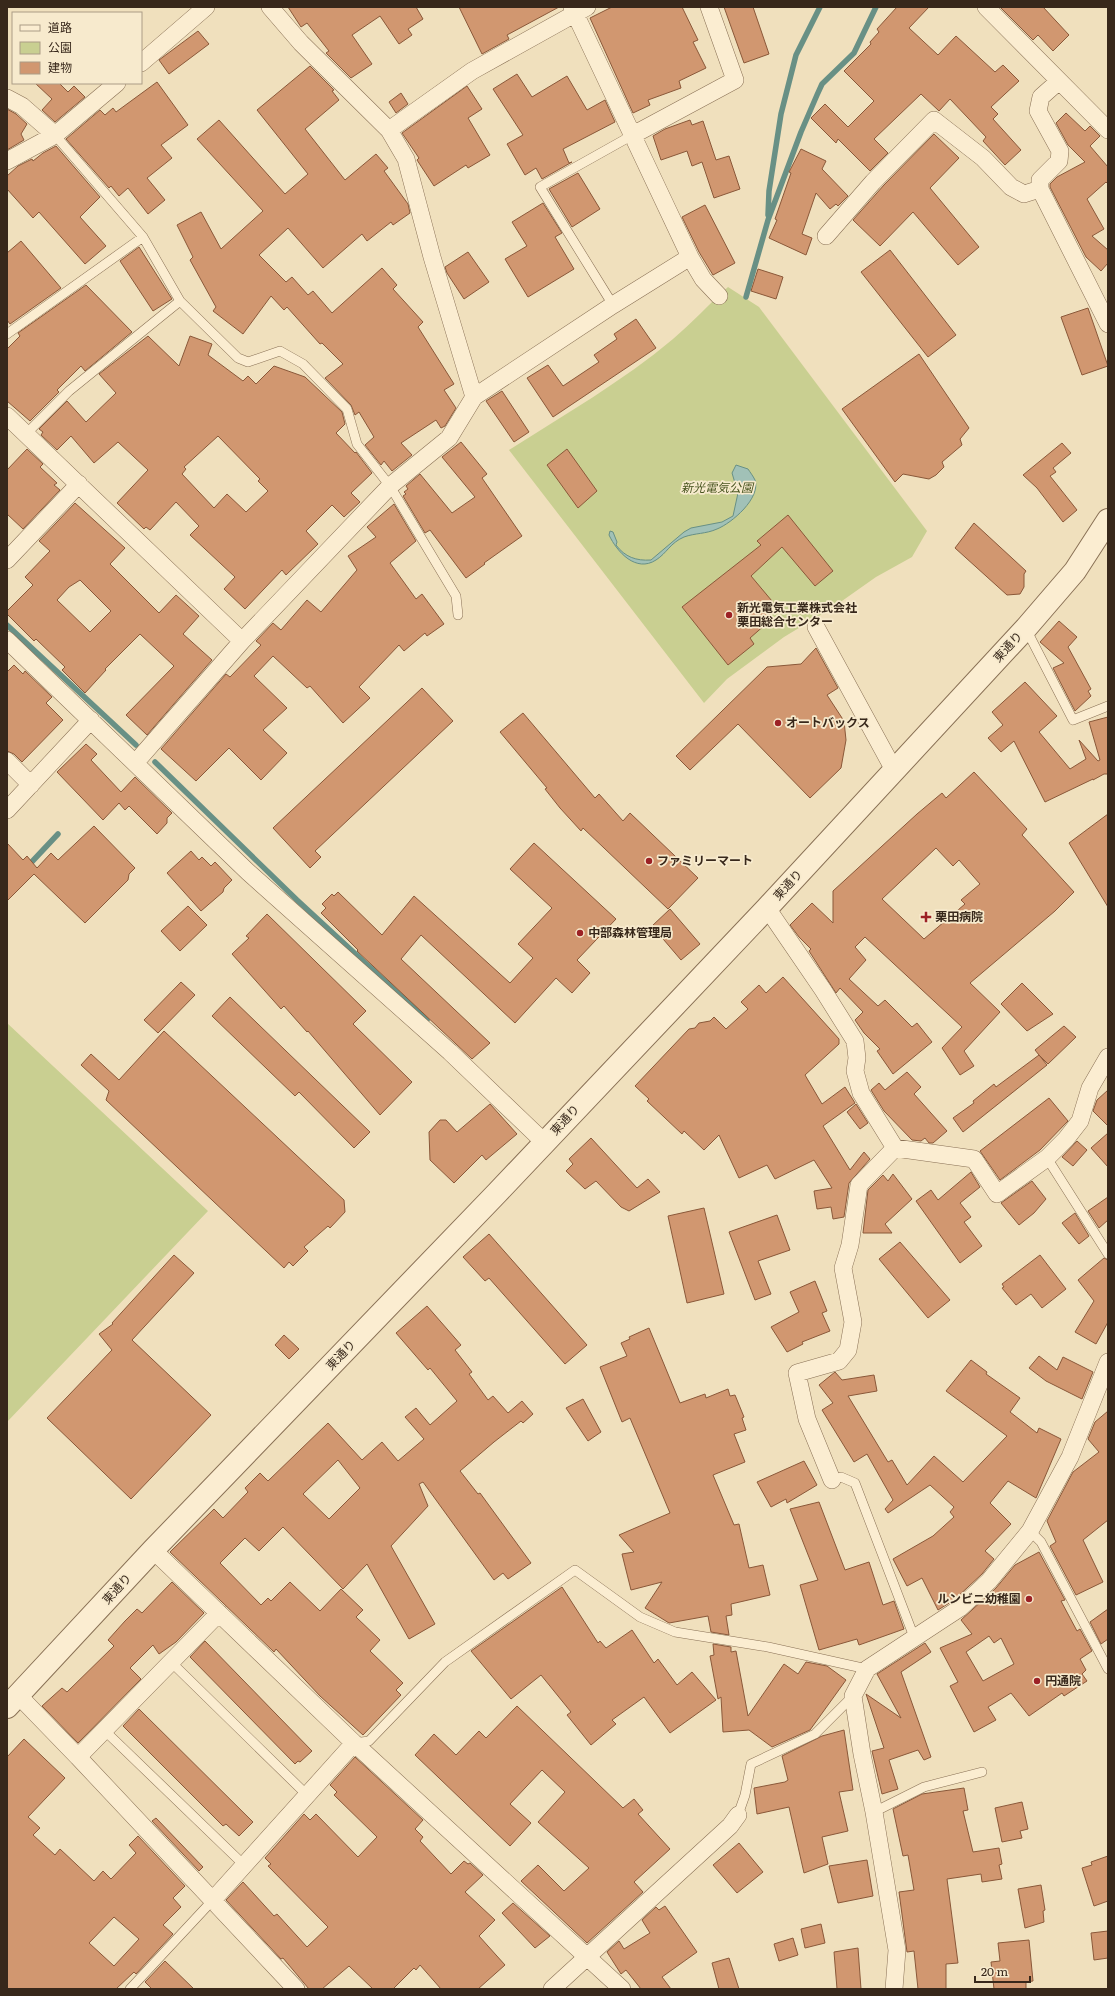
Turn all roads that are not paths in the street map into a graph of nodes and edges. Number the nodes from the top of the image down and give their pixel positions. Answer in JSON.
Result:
{"nodes":[{"id":1,"x":206,"y":7,"type":"edge"},
{"id":2,"x":270,"y":7,"type":"edge"},
{"id":3,"x":709,"y":7,"type":"edge"},
{"id":4,"x":986,"y":7,"type":"edge"},
{"id":5,"x":578,"y":9,"type":"edge"},
{"id":6,"x":142,"y":62,"type":"edge"},
{"id":7,"x":1059,"y":81,"type":"junction"},
{"id":8,"x":116,"y":84,"type":"edge"},
{"id":9,"x":7,"y":98,"type":"edge"},
{"id":10,"x":389,"y":130,"type":"junction"},
{"id":11,"x":1108,"y":130,"type":"edge"},
{"id":12,"x":55,"y":135,"type":"junction"},
{"id":13,"x":631,"y":136,"type":"junction"},
{"id":14,"x":7,"y":161,"type":"edge"},
{"id":15,"x":1040,"y":189,"type":"junction"},
{"id":16,"x":143,"y":236,"type":"junction"},
{"id":17,"x":826,"y":236,"type":"dead end"},
{"id":18,"x":690,"y":257,"type":"junction"},
{"id":19,"x":718,"y":296,"type":"dead end"},
{"id":20,"x":180,"y":301,"type":"junction"},
{"id":21,"x":613,"y":305,"type":"junction"},
{"id":22,"x":1108,"y":324,"type":"edge"},
{"id":23,"x":7,"y":332,"type":"edge"},
{"id":24,"x":474,"y":397,"type":"junction"},
{"id":25,"x":7,"y":416,"type":"edge"},
{"id":26,"x":26,"y":434,"type":"junction"},
{"id":27,"x":78,"y":484,"type":"junction"},
{"id":28,"x":390,"y":486,"type":"junction"},
{"id":29,"x":1108,"y":520,"type":"edge"},
{"id":30,"x":7,"y":560,"type":"edge"},
{"id":31,"x":458,"y":615,"type":"dead end"},
{"id":32,"x":816,"y":627,"type":"dead end"},
{"id":33,"x":1026,"y":628,"type":"junction"},
{"id":34,"x":7,"y":640,"type":"edge"},
{"id":35,"x":242,"y":641,"type":"junction"},
{"id":36,"x":1108,"y":706,"type":"edge"},
{"id":37,"x":91,"y":720,"type":"junction"},
{"id":38,"x":7,"y":761,"type":"edge"},
{"id":39,"x":136,"y":762,"type":"junction"},
{"id":40,"x":894,"y":770,"type":"junction"},
{"id":41,"x":31,"y":784,"type":"junction"},
{"id":42,"x":7,"y":810,"type":"edge"},
{"id":43,"x":767,"y":908,"type":"junction"},
{"id":44,"x":1108,"y":1057,"type":"edge"},
{"id":45,"x":544,"y":1142,"type":"junction"},
{"id":46,"x":895,"y":1148,"type":"junction"},
{"id":47,"x":1047,"y":1158,"type":"junction"},
{"id":48,"x":1108,"y":1254,"type":"edge"},
{"id":49,"x":1108,"y":1362,"type":"edge"},
{"id":50,"x":832,"y":1480,"type":"joint"},
{"id":51,"x":1030,"y":1531,"type":"junction"},
{"id":52,"x":153,"y":1550,"type":"junction"},
{"id":53,"x":218,"y":1613,"type":"junction"},
{"id":54,"x":914,"y":1637,"type":"junction"},
{"id":55,"x":171,"y":1662,"type":"junction"},
{"id":56,"x":1108,"y":1668,"type":"edge"},
{"id":57,"x":867,"y":1669,"type":"junction"},
{"id":58,"x":853,"y":1696,"type":"junction"},
{"id":59,"x":13,"y":1701,"type":"edge"},
{"id":60,"x":104,"y":1730,"type":"junction"},
{"id":61,"x":354,"y":1743,"type":"junction"},
{"id":62,"x":78,"y":1757,"type":"junction"},
{"id":63,"x":982,"y":1772,"type":"dead end"},
{"id":64,"x":307,"y":1795,"type":"junction"},
{"id":65,"x":874,"y":1812,"type":"junction"},
{"id":66,"x":738,"y":1815,"type":"joint"},
{"id":67,"x":244,"y":1865,"type":"junction"},
{"id":68,"x":212,"y":1901,"type":"junction"},
{"id":69,"x":588,"y":1958,"type":"junction"},
{"id":70,"x":130,"y":1989,"type":"edge"},
{"id":71,"x":296,"y":1989,"type":"edge"},
{"id":72,"x":552,"y":1989,"type":"edge"},
{"id":73,"x":622,"y":1989,"type":"edge"},
{"id":74,"x":894,"y":1989,"type":"edge"}],
"edges":[{"from":1,"to":6,"type":"street"},
{"from":2,"to":10,"type":"street"},
{"from":3,"to":13,"type":"street"},
{"from":4,"to":7,"type":"street"},
{"from":5,"to":10,"type":"street"},
{"from":5,"to":13,"type":"street"},
{"from":7,"to":11,"type":"street"},
{"from":7,"to":15,"type":"street"},
{"from":8,"to":12,"type":"street"},
{"from":9,"to":12,"type":"street"},
{"from":10,"to":24,"type":"street"},
{"from":12,"to":14,"type":"street"},
{"from":12,"to":16,"type":"lane"},
{"from":13,"to":18,"type":"street"},
{"from":13,"to":21,"type":"lane"},
{"from":15,"to":17,"type":"street"},
{"from":15,"to":22,"type":"street"},
{"from":16,"to":20,"type":"lane"},
{"from":16,"to":23,"type":"lane"},
{"from":18,"to":19,"type":"street"},
{"from":18,"to":21,"type":"street"},
{"from":20,"to":26,"type":"lane"},
{"from":20,"to":28,"type":"lane"},
{"from":21,"to":24,"type":"street"},
{"from":24,"to":28,"type":"street"},
{"from":25,"to":26,"type":"street"},
{"from":26,"to":27,"type":"street"},
{"from":27,"to":30,"type":"street"},
{"from":27,"to":35,"type":"street"},
{"from":28,"to":31,"type":"lane"},
{"from":28,"to":35,"type":"street"},
{"from":29,"to":33,"type":"street","name":"東通り"},
{"from":32,"to":40,"type":"street"},
{"from":33,"to":36,"type":"lane"},
{"from":33,"to":40,"type":"street","name":"東通り"},
{"from":34,"to":37,"type":"street"},
{"from":35,"to":39,"type":"street"},
{"from":37,"to":39,"type":"street"},
{"from":37,"to":41,"type":"street"},
{"from":38,"to":41,"type":"street"},
{"from":39,"to":45,"type":"street"},
{"from":40,"to":43,"type":"street","name":"東通り"},
{"from":41,"to":42,"type":"street"},
{"from":43,"to":45,"type":"street","name":"東通り"},
{"from":43,"to":46,"type":"street"},
{"from":44,"to":47,"type":"street"},
{"from":45,"to":52,"type":"street","name":"東通り"},
{"from":46,"to":47,"type":"street"},
{"from":46,"to":50,"type":"street"},
{"from":47,"to":48,"type":"lane"},
{"from":49,"to":51,"type":"street"},
{"from":50,"to":54,"type":"lane"},
{"from":51,"to":54,"type":"street"},
{"from":51,"to":56,"type":"lane"},
{"from":52,"to":53,"type":"street"},
{"from":52,"to":59,"type":"street","name":"東通り"},
{"from":53,"to":55,"type":"street"},
{"from":53,"to":61,"type":"street"},
{"from":54,"to":57,"type":"street"},
{"from":55,"to":60,"type":"street"},
{"from":55,"to":64,"type":"lane"},
{"from":57,"to":58,"type":"street"},
{"from":57,"to":61,"type":"lane"},
{"from":58,"to":65,"type":"street"},
{"from":58,"to":66,"type":"lane"},
{"from":59,"to":62,"type":"street"},
{"from":60,"to":62,"type":"street"},
{"from":60,"to":67,"type":"lane"},
{"from":61,"to":64,"type":"street"},
{"from":61,"to":69,"type":"street"},
{"from":62,"to":68,"type":"street"},
{"from":63,"to":65,"type":"lane"},
{"from":64,"to":67,"type":"street"},
{"from":65,"to":74,"type":"street"},
{"from":66,"to":69,"type":"street"},
{"from":67,"to":68,"type":"street"},
{"from":68,"to":70,"type":"lane"},
{"from":68,"to":71,"type":"street"},
{"from":69,"to":72,"type":"street"},
{"from":69,"to":73,"type":"street"}]}
